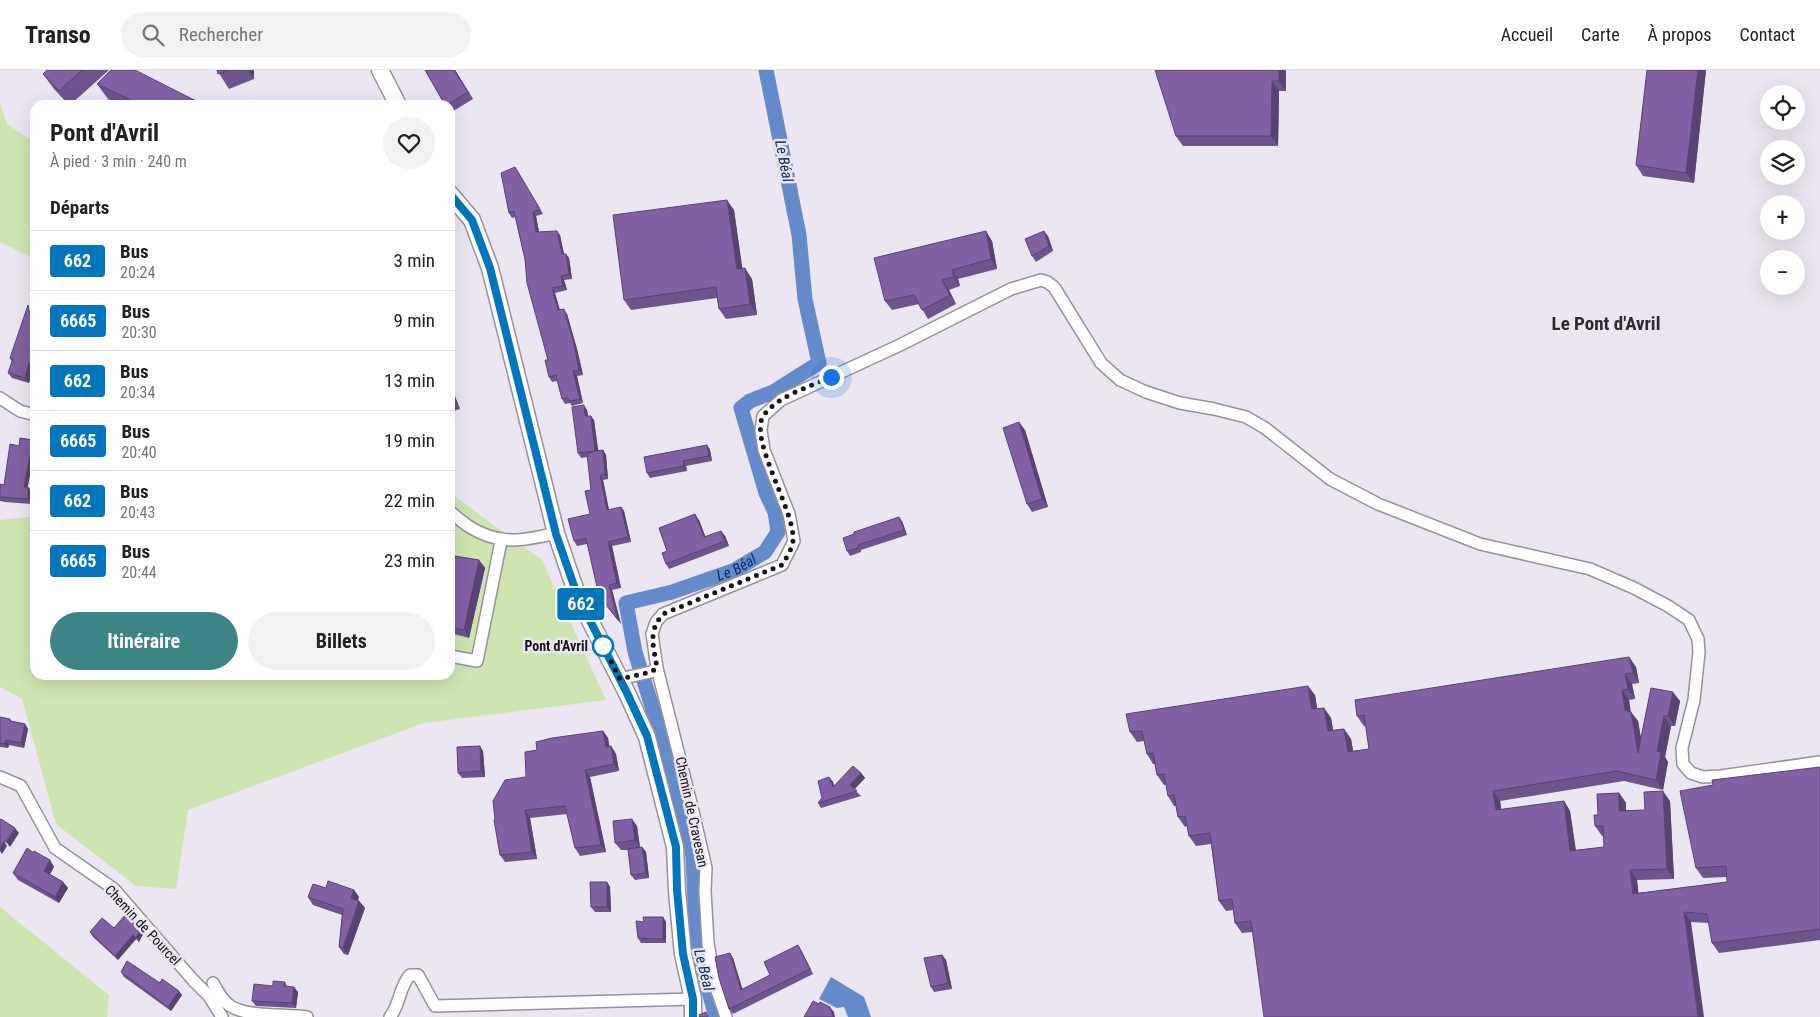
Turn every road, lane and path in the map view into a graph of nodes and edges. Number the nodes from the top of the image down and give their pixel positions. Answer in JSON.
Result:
{"nodes":[{"id":1,"x":380,"y":70,"type":"edge"},
{"id":2,"x":395,"y":100,"type":"edge"},
{"id":3,"x":455,"y":200,"type":"edge"},
{"id":4,"x":0,"y":398,"type":"edge"},
{"id":5,"x":30,"y":414,"type":"edge"},
{"id":6,"x":455,"y":517,"type":"edge"},
{"id":7,"x":556,"y":534,"type":"junction"},
{"id":8,"x":501,"y":540,"type":"junction"},
{"id":9,"x":455,"y":657,"type":"edge"},
{"id":10,"x":654,"y":670,"type":"junction"},
{"id":11,"x":627,"y":677,"type":"junction"},
{"id":12,"x":1820,"y":762,"type":"edge"},
{"id":13,"x":0,"y":777,"type":"edge"},
{"id":14,"x":212,"y":983,"type":"dead end"},
{"id":15,"x":693,"y":999,"type":"junction"},
{"id":16,"x":222,"y":1017,"type":"edge"},
{"id":17,"x":306,"y":1017,"type":"edge"},
{"id":18,"x":390,"y":1017,"type":"edge"},
{"id":19,"x":693,"y":1017,"type":"edge"},
{"id":20,"x":726,"y":1017,"type":"edge"}],
"edges":[{"from":1,"to":2,"type":"main road"},
{"from":3,"to":7,"type":"main road"},
{"from":4,"to":5,"type":"street"},
{"from":6,"to":8,"type":"street"},
{"from":7,"to":8,"type":"street"},
{"from":7,"to":11,"type":"main road"},
{"from":8,"to":9,"type":"street"},
{"from":10,"to":11,"type":"street"},
{"from":10,"to":12,"type":"street","name":"Chemin de Cravesan"},
{"from":10,"to":20,"type":"street","name":"Chemin de Cravesan"},
{"from":11,"to":15,"type":"main road"},
{"from":13,"to":16,"type":"street","name":"Chemin de Pourcel"},
{"from":14,"to":17,"type":"street"},
{"from":15,"to":18,"type":"street"},
{"from":15,"to":19,"type":"main road"}]}
